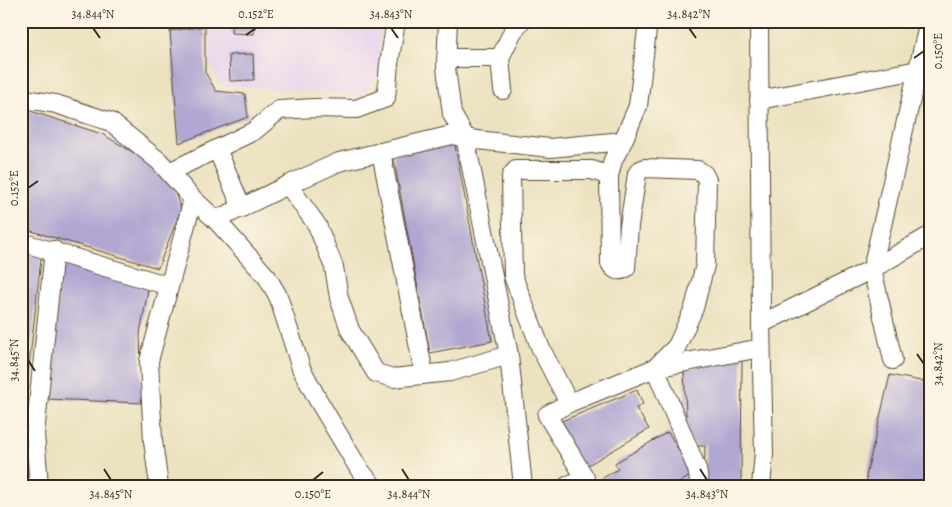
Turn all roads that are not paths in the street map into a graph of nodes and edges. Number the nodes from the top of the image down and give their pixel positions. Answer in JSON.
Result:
{"nodes":[{"id":1,"x":396,"y":21,"type":"edge"},
{"id":2,"x":448,"y":21,"type":"edge"},
{"id":3,"x":521,"y":21,"type":"edge"},
{"id":4,"x":648,"y":21,"type":"edge"},
{"id":5,"x":759,"y":21,"type":"edge"},
{"id":6,"x":929,"y":28,"type":"edge"},
{"id":7,"x":446,"y":58,"type":"junction"},
{"id":8,"x":500,"y":58,"type":"junction"},
{"id":9,"x":918,"y":70,"type":"junction"},
{"id":10,"x":503,"y":90,"type":"dead end"},
{"id":11,"x":21,"y":98,"type":"edge"},
{"id":12,"x":759,"y":100,"type":"junction"},
{"id":13,"x":465,"y":137,"type":"junction"},
{"id":14,"x":623,"y":141,"type":"junction"},
{"id":15,"x":217,"y":149,"type":"junction"},
{"id":16,"x":381,"y":152,"type":"junction"},
{"id":17,"x":169,"y":172,"type":"junction"},
{"id":18,"x":609,"y":176,"type":"junction"},
{"id":19,"x":288,"y":185,"type":"junction"},
{"id":20,"x":193,"y":199,"type":"junction"},
{"id":21,"x":242,"y":208,"type":"junction"},
{"id":22,"x":216,"y":220,"type":"junction"},
{"id":23,"x":931,"y":235,"type":"edge"},
{"id":24,"x":21,"y":242,"type":"edge"},
{"id":25,"x":54,"y":250,"type":"junction"},
{"id":26,"x":872,"y":269,"type":"junction"},
{"id":27,"x":169,"y":286,"type":"junction"},
{"id":28,"x":761,"y":324,"type":"junction"},
{"id":29,"x":761,"y":348,"type":"junction"},
{"id":30,"x":509,"y":355,"type":"junction"},
{"id":31,"x":893,"y":360,"type":"dead end"},
{"id":32,"x":655,"y":368,"type":"junction"},
{"id":33,"x":424,"y":374,"type":"junction"},
{"id":34,"x":569,"y":403,"type":"junction"},
{"id":35,"x":39,"y":486,"type":"edge"},
{"id":36,"x":159,"y":486,"type":"edge"},
{"id":37,"x":373,"y":486,"type":"edge"},
{"id":38,"x":524,"y":486,"type":"edge"},
{"id":39,"x":568,"y":486,"type":"edge"},
{"id":40,"x":700,"y":486,"type":"edge"},
{"id":41,"x":761,"y":486,"type":"edge"}],
"edges":[{"from":1,"to":15,"type":"street"},
{"from":2,"to":7,"type":"street"},
{"from":3,"to":8,"type":"street"},
{"from":4,"to":14,"type":"street"},
{"from":5,"to":12,"type":"street"},
{"from":6,"to":9,"type":"street"},
{"from":7,"to":8,"type":"street"},
{"from":7,"to":13,"type":"street"},
{"from":8,"to":10,"type":"street"},
{"from":9,"to":12,"type":"street"},
{"from":9,"to":26,"type":"street"},
{"from":11,"to":17,"type":"street"},
{"from":12,"to":28,"type":"street"},
{"from":13,"to":14,"type":"street"},
{"from":13,"to":16,"type":"street"},
{"from":13,"to":30,"type":"street"},
{"from":14,"to":18,"type":"street"},
{"from":15,"to":17,"type":"street"},
{"from":15,"to":21,"type":"street"},
{"from":16,"to":19,"type":"street"},
{"from":16,"to":33,"type":"street"},
{"from":17,"to":20,"type":"street"},
{"from":18,"to":32,"type":"street"},
{"from":18,"to":34,"type":"street"},
{"from":19,"to":21,"type":"street"},
{"from":19,"to":33,"type":"street"},
{"from":20,"to":22,"type":"street"},
{"from":20,"to":27,"type":"street"},
{"from":21,"to":22,"type":"street"},
{"from":22,"to":37,"type":"street"},
{"from":23,"to":26,"type":"street"},
{"from":24,"to":25,"type":"street"},
{"from":25,"to":27,"type":"street"},
{"from":25,"to":35,"type":"street"},
{"from":26,"to":28,"type":"street"},
{"from":26,"to":31,"type":"street"},
{"from":27,"to":36,"type":"street"},
{"from":28,"to":29,"type":"street"},
{"from":29,"to":32,"type":"street"},
{"from":29,"to":41,"type":"street"},
{"from":30,"to":33,"type":"street"},
{"from":30,"to":38,"type":"street"},
{"from":32,"to":34,"type":"street"},
{"from":32,"to":40,"type":"street"},
{"from":34,"to":39,"type":"street"}]}
